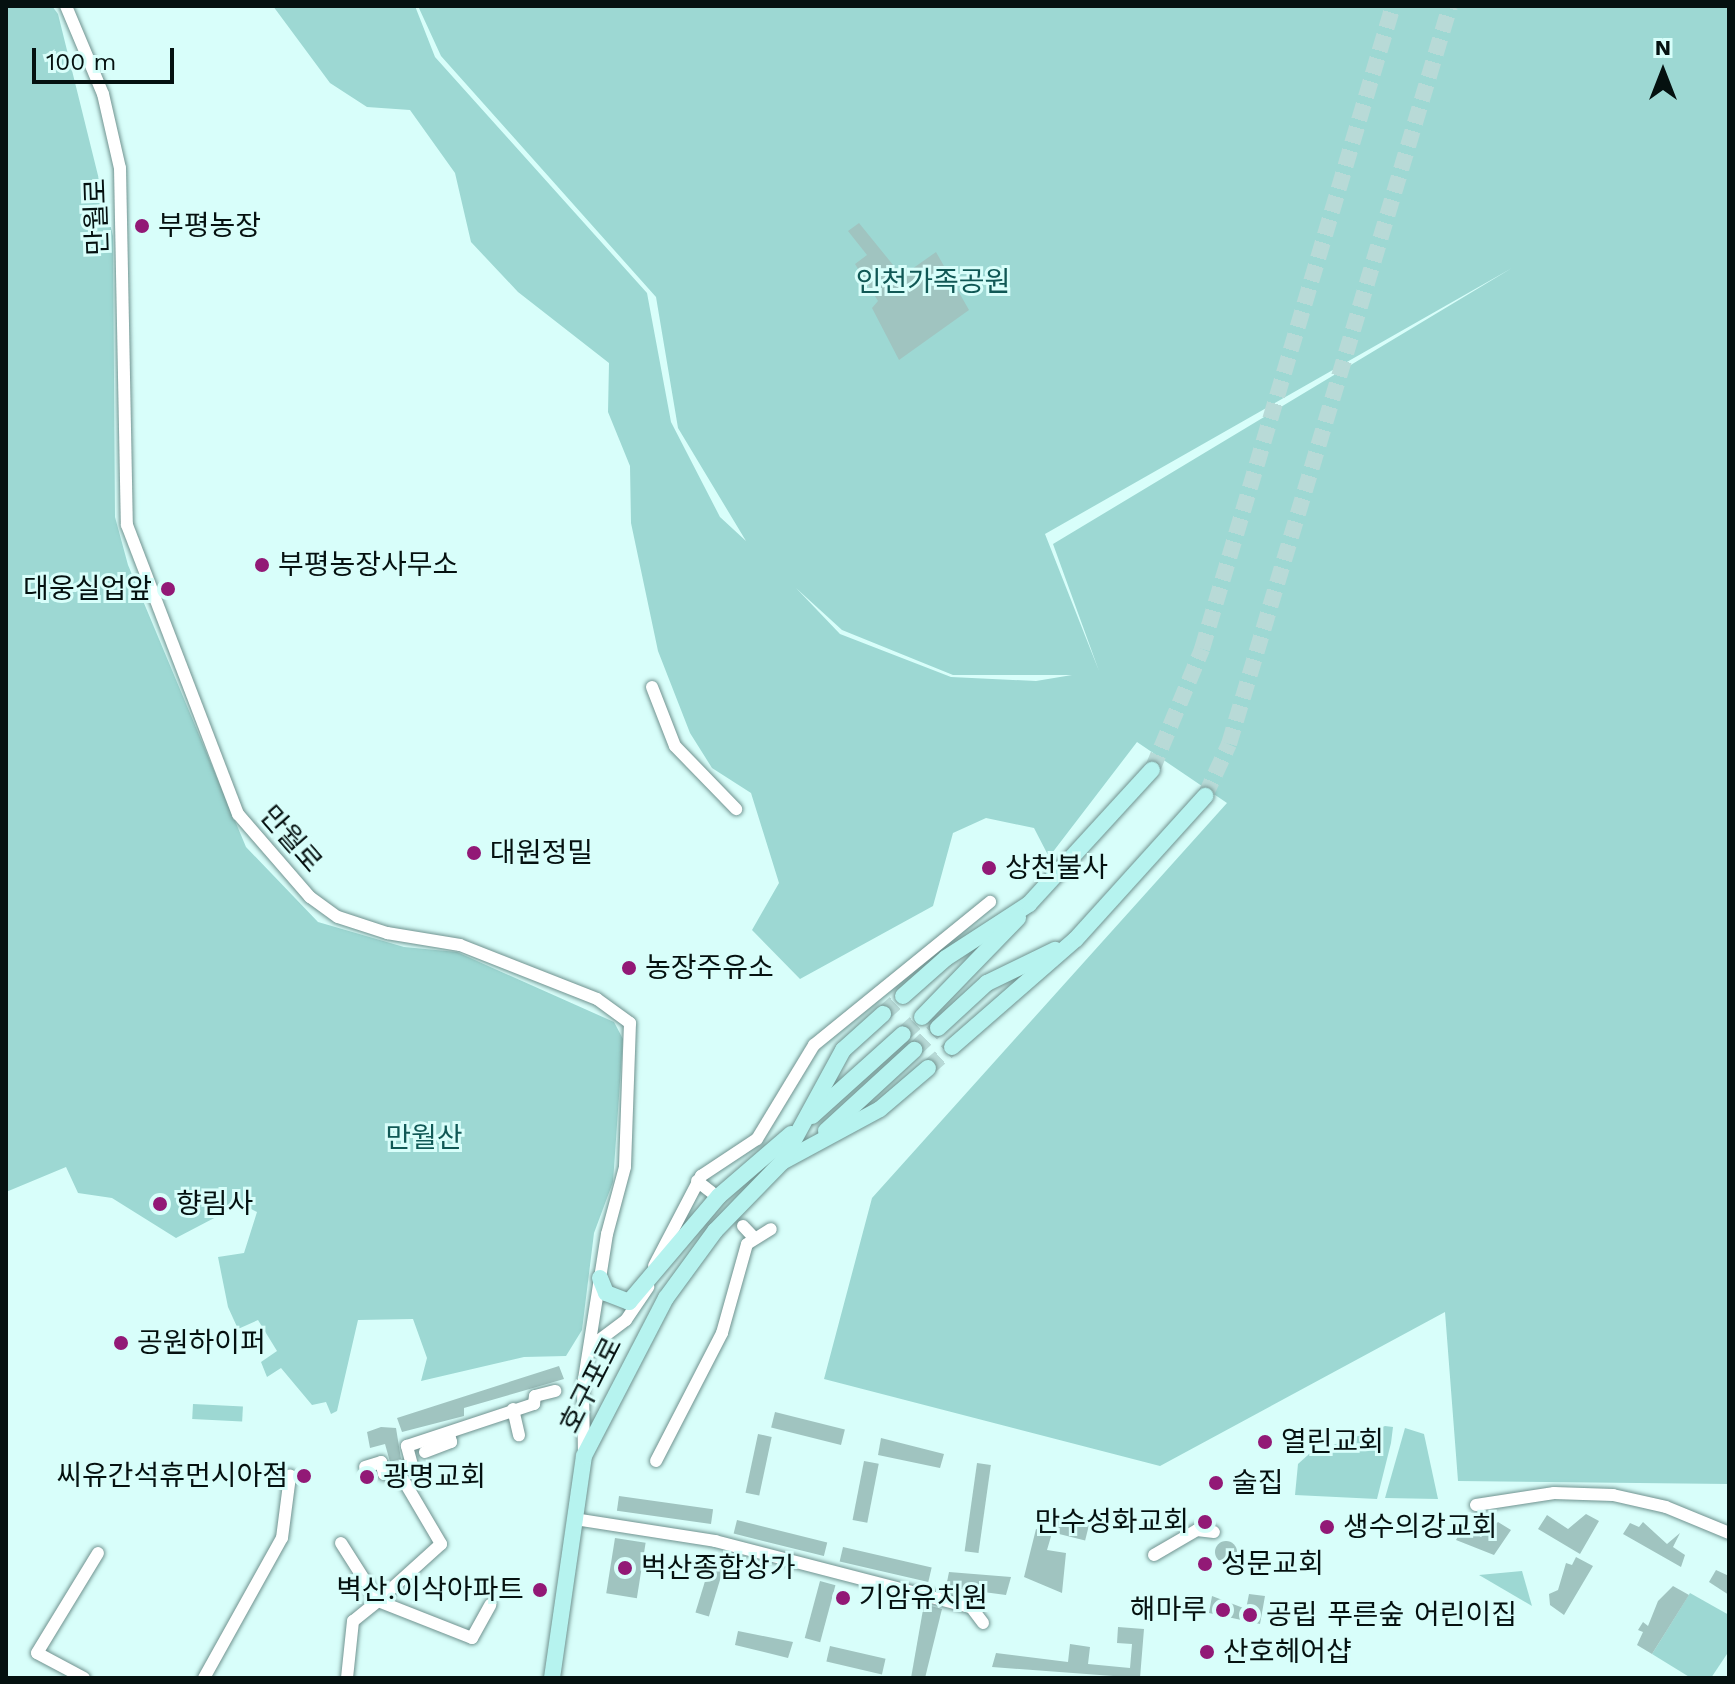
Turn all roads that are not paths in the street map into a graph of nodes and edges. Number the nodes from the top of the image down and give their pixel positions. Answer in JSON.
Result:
{"nodes":[{"id":1,"x":66,"y":6,"type":"edge"},
{"id":2,"x":652,"y":687,"type":"dead end"},
{"id":3,"x":1152,"y":770,"type":"tunnel mouth"},
{"id":4,"x":1205,"y":796,"type":"tunnel mouth"},
{"id":5,"x":736,"y":809,"type":"dead end"},
{"id":6,"x":990,"y":902,"type":"dead end"},
{"id":7,"x":1029,"y":904,"type":"junction"},
{"id":8,"x":1076,"y":939,"type":"junction"},
{"id":9,"x":903,"y":996,"type":"tunnel mouth"},
{"id":10,"x":883,"y":1014,"type":"tunnel mouth"},
{"id":11,"x":922,"y":1017,"type":"tunnel mouth"},
{"id":12,"x":938,"y":1028,"type":"tunnel mouth"},
{"id":13,"x":903,"y":1034,"type":"tunnel mouth"},
{"id":14,"x":952,"y":1047,"type":"tunnel mouth"},
{"id":15,"x":914,"y":1050,"type":"tunnel mouth"},
{"id":16,"x":928,"y":1068,"type":"tunnel mouth"},
{"id":17,"x":800,"y":1127,"type":"junction"},
{"id":18,"x":807,"y":1148,"type":"junction"},
{"id":19,"x":782,"y":1162,"type":"junction"},
{"id":20,"x":697,"y":1181,"type":"junction"},
{"id":21,"x":711,"y":1192,"type":"dead end"},
{"id":22,"x":743,"y":1226,"type":"dead end"},
{"id":23,"x":771,"y":1229,"type":"dead end"},
{"id":24,"x":754,"y":1238,"type":"junction"},
{"id":25,"x":654,"y":1266,"type":"junction"},
{"id":26,"x":600,"y":1278,"type":"junction"},
{"id":27,"x":590,"y":1347,"type":"junction"},
{"id":28,"x":555,"y":1391,"type":"dead end"},
{"id":29,"x":513,"y":1409,"type":"junction"},
{"id":30,"x":449,"y":1434,"type":"junction"},
{"id":31,"x":519,"y":1435,"type":"dead end"},
{"id":32,"x":425,"y":1452,"type":"dead end"},
{"id":33,"x":584,"y":1456,"type":"junction"},
{"id":34,"x":656,"y":1461,"type":"dead end"},
{"id":35,"x":365,"y":1467,"type":"dead end"},
{"id":36,"x":290,"y":1476,"type":"dead end"},
{"id":37,"x":401,"y":1476,"type":"dead end"},
{"id":38,"x":1476,"y":1505,"type":"dead end"},
{"id":39,"x":575,"y":1519,"type":"junction"},
{"id":40,"x":1214,"y":1532,"type":"dead end"},
{"id":41,"x":1729,"y":1533,"type":"edge"},
{"id":42,"x":341,"y":1543,"type":"dead end"},
{"id":43,"x":98,"y":1553,"type":"dead end"},
{"id":44,"x":1154,"y":1555,"type":"dead end"},
{"id":45,"x":378,"y":1601,"type":"junction"},
{"id":46,"x":490,"y":1605,"type":"dead end"},
{"id":47,"x":983,"y":1623,"type":"dead end"},
{"id":48,"x":84,"y":1678,"type":"edge"},
{"id":49,"x":204,"y":1678,"type":"edge"},
{"id":50,"x":347,"y":1678,"type":"edge"},
{"id":51,"x":552,"y":1678,"type":"edge"}],
"edges":[{"from":1,"to":26,"type":"street","name":"만월로"},
{"from":2,"to":5,"type":"street"},
{"from":3,"to":7,"type":"main road"},
{"from":4,"to":8,"type":"main road"},
{"from":6,"to":20,"type":"street"},
{"from":7,"to":9,"type":"main road"},
{"from":7,"to":11,"type":"main road"},
{"from":8,"to":12,"type":"main road"},
{"from":8,"to":14,"type":"main road"},
{"from":10,"to":17,"type":"main road","name":"호구포로"},
{"from":13,"to":17,"type":"main road","name":"호구포로"},
{"from":15,"to":18,"type":"main road","name":"호구포로"},
{"from":16,"to":18,"type":"main road","name":"호구포로"},
{"from":17,"to":19,"type":"main road","name":"호구포로"},
{"from":17,"to":25,"type":"main road"},
{"from":18,"to":19,"type":"main road","name":"호구포로"},
{"from":19,"to":33,"type":"main road","name":"호구포로"},
{"from":20,"to":21,"type":"street"},
{"from":20,"to":25,"type":"street"},
{"from":22,"to":24,"type":"street"},
{"from":23,"to":24,"type":"street"},
{"from":24,"to":34,"type":"street"},
{"from":25,"to":26,"type":"main road"},
{"from":25,"to":27,"type":"street"},
{"from":26,"to":27,"type":"street","name":"만월로"},
{"from":27,"to":33,"type":"street","name":"만월로"},
{"from":28,"to":29,"type":"street"},
{"from":29,"to":30,"type":"street"},
{"from":29,"to":31,"type":"street"},
{"from":30,"to":32,"type":"street"},
{"from":30,"to":35,"type":"street"},
{"from":33,"to":39,"type":"main road","name":"호구포로"},
{"from":36,"to":49,"type":"street"},
{"from":37,"to":45,"type":"street"},
{"from":38,"to":41,"type":"street"},
{"from":39,"to":47,"type":"street"},
{"from":39,"to":51,"type":"main road","name":"호구포로"},
{"from":40,"to":44,"type":"street"},
{"from":42,"to":45,"type":"street"},
{"from":43,"to":48,"type":"street"},
{"from":45,"to":46,"type":"street"},
{"from":45,"to":50,"type":"street"}]}
